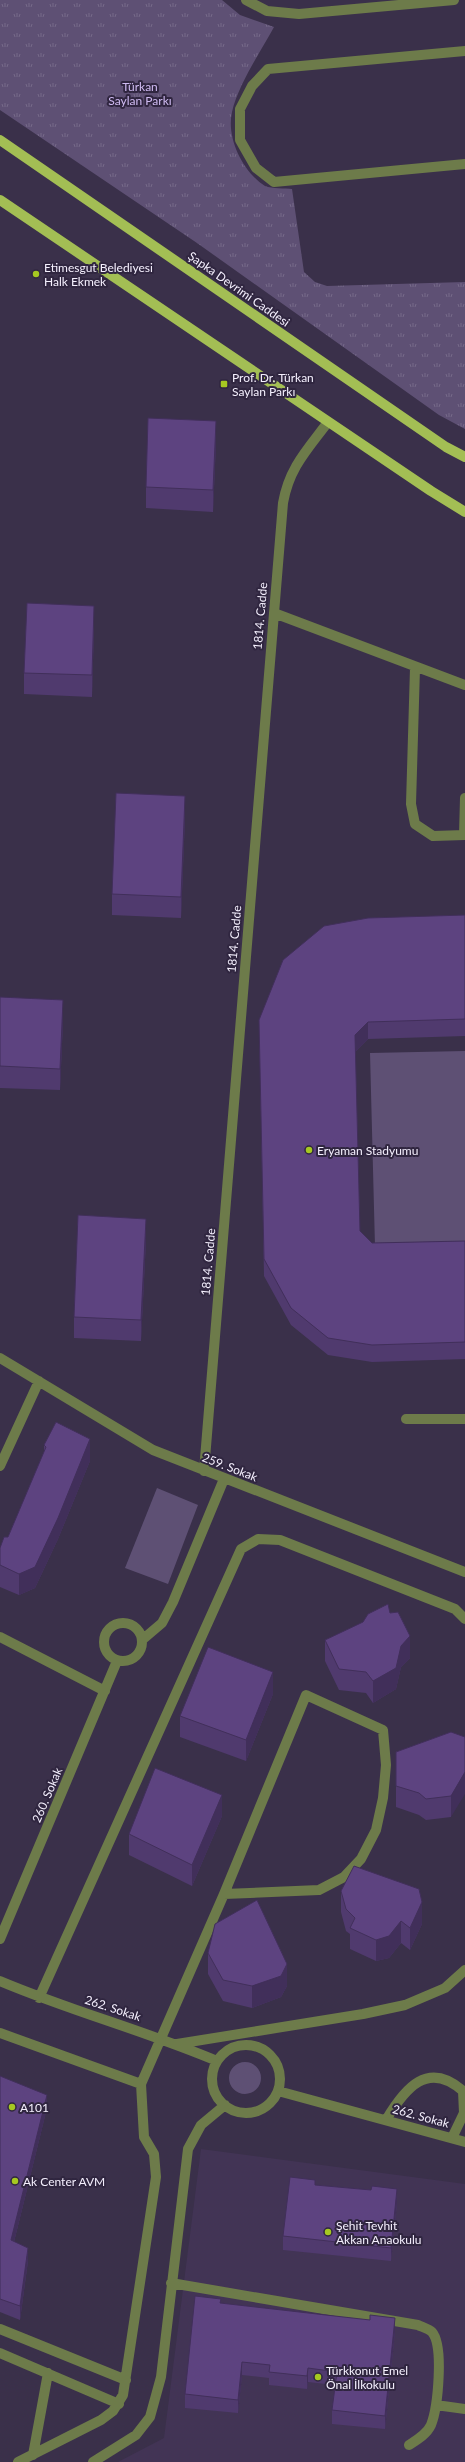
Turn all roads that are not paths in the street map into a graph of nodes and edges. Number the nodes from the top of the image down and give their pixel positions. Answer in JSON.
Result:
{"nodes":[{"id":1,"x":246,"y":0,"type":"edge"},
{"id":2,"x":454,"y":0,"type":"edge"},
{"id":3,"x":465,"y":51,"type":"edge"},
{"id":4,"x":0,"y":140,"type":"edge"},
{"id":5,"x":465,"y":164,"type":"edge"},
{"id":6,"x":0,"y":200,"type":"edge"},
{"id":7,"x":328,"y":422,"type":"junction"},
{"id":8,"x":465,"y":456,"type":"edge"},
{"id":9,"x":465,"y":512,"type":"edge"},
{"id":10,"x":274,"y":613,"type":"junction"},
{"id":11,"x":415,"y":668,"type":"junction"},
{"id":12,"x":465,"y":685,"type":"edge"},
{"id":13,"x":465,"y":798,"type":"edge"},
{"id":14,"x":464,"y":835,"type":"edge"},
{"id":15,"x":0,"y":1358,"type":"edge"},
{"id":16,"x":39,"y":1381,"type":"junction"},
{"id":17,"x":406,"y":1419,"type":"dead end"},
{"id":18,"x":465,"y":1419,"type":"edge"},
{"id":19,"x":0,"y":1466,"type":"edge"},
{"id":20,"x":204,"y":1471,"type":"junction"},
{"id":21,"x":224,"y":1479,"type":"junction"},
{"id":22,"x":465,"y":1572,"type":"edge"},
{"id":23,"x":465,"y":1619,"type":"edge"},
{"id":24,"x":0,"y":1637,"type":"edge"},
{"id":25,"x":142,"y":1640,"type":"junction"},
{"id":26,"x":117,"y":1661,"type":"junction"},
{"id":27,"x":104,"y":1691,"type":"junction"},
{"id":28,"x":224,"y":1894,"type":"junction"},
{"id":29,"x":2,"y":1926,"type":"edge"},
{"id":30,"x":0,"y":1939,"type":"edge"},
{"id":31,"x":465,"y":1970,"type":"edge"},
{"id":32,"x":0,"y":1981,"type":"edge"},
{"id":33,"x":39,"y":1998,"type":"junction"},
{"id":34,"x":0,"y":2033,"type":"edge"},
{"id":35,"x":162,"y":2038,"type":"junction"},
{"id":36,"x":177,"y":2044,"type":"junction"},
{"id":37,"x":217,"y":2061,"type":"junction"},
{"id":38,"x":141,"y":2084,"type":"junction"},
{"id":39,"x":278,"y":2091,"type":"junction"},
{"id":40,"x":225,"y":2105,"type":"junction"},
{"id":41,"x":386,"y":2120,"type":"junction"},
{"id":42,"x":452,"y":2138,"type":"junction"},
{"id":43,"x":465,"y":2142,"type":"edge"},
{"id":44,"x":171,"y":2283,"type":"junction"},
{"id":45,"x":0,"y":2329,"type":"edge"},
{"id":46,"x":0,"y":2353,"type":"edge"},
{"id":47,"x":48,"y":2374,"type":"junction"},
{"id":48,"x":126,"y":2380,"type":"junction"},
{"id":49,"x":119,"y":2404,"type":"junction"},
{"id":50,"x":436,"y":2405,"type":"junction"},
{"id":51,"x":465,"y":2409,"type":"edge"},
{"id":52,"x":409,"y":2446,"type":"dead end"},
{"id":53,"x":33,"y":2455,"type":"junction"},
{"id":54,"x":18,"y":2462,"type":"edge"},
{"id":55,"x":93,"y":2462,"type":"edge"}],
"edges":[{"from":1,"to":2,"type":"street"},
{"from":3,"to":5,"type":"street"},
{"from":4,"to":8,"type":"main road","name":"Şapka Devrimi Caddesi"},
{"from":6,"to":7,"type":"main road"},
{"from":7,"to":9,"type":"main road"},
{"from":7,"to":10,"type":"street","name":"1814. Cadde"},
{"from":10,"to":11,"type":"street"},
{"from":10,"to":20,"type":"street","name":"1814. Cadde"},
{"from":11,"to":12,"type":"street"},
{"from":11,"to":14,"type":"street"},
{"from":13,"to":14,"type":"street"},
{"from":15,"to":16,"type":"street","name":"259. Sokak"},
{"from":16,"to":19,"type":"street"},
{"from":16,"to":20,"type":"street","name":"259. Sokak"},
{"from":17,"to":18,"type":"street"},
{"from":20,"to":21,"type":"street","name":"259. Sokak"},
{"from":21,"to":22,"type":"street","name":"259. Sokak"},
{"from":21,"to":25,"type":"street"},
{"from":23,"to":33,"type":"street"},
{"from":24,"to":27,"type":"street"},
{"from":25,"to":26,"type":"street"},
{"from":25,"to":26,"type":"street"},
{"from":26,"to":27,"type":"street","name":"260. Sokak"},
{"from":27,"to":29,"type":"street","name":"260. Sokak"},
{"from":28,"to":28,"type":"street"},
{"from":28,"to":35,"type":"street"},
{"from":29,"to":30,"type":"street","name":"260. Sokak"},
{"from":31,"to":36,"type":"street"},
{"from":32,"to":33,"type":"street","name":"262. Sokak"},
{"from":33,"to":35,"type":"street","name":"262. Sokak"},
{"from":34,"to":38,"type":"street"},
{"from":35,"to":36,"type":"street","name":"262. Sokak"},
{"from":35,"to":38,"type":"street"},
{"from":36,"to":37,"type":"street","name":"262. Sokak"},
{"from":37,"to":39,"type":"street"},
{"from":37,"to":40,"type":"street"},
{"from":38,"to":48,"type":"street"},
{"from":39,"to":40,"type":"street"},
{"from":39,"to":41,"type":"street","name":"262. Sokak"},
{"from":40,"to":44,"type":"street"},
{"from":41,"to":42,"type":"street","name":"262. Sokak"},
{"from":41,"to":42,"type":"street"},
{"from":42,"to":43,"type":"street","name":"262. Sokak"},
{"from":44,"to":50,"type":"street"},
{"from":44,"to":55,"type":"street"},
{"from":45,"to":48,"type":"street"},
{"from":46,"to":47,"type":"street"},
{"from":47,"to":49,"type":"street"},
{"from":47,"to":53,"type":"street"},
{"from":48,"to":49,"type":"street"},
{"from":49,"to":53,"type":"street"},
{"from":50,"to":51,"type":"street"},
{"from":50,"to":52,"type":"street"},
{"from":53,"to":54,"type":"street"}]}
